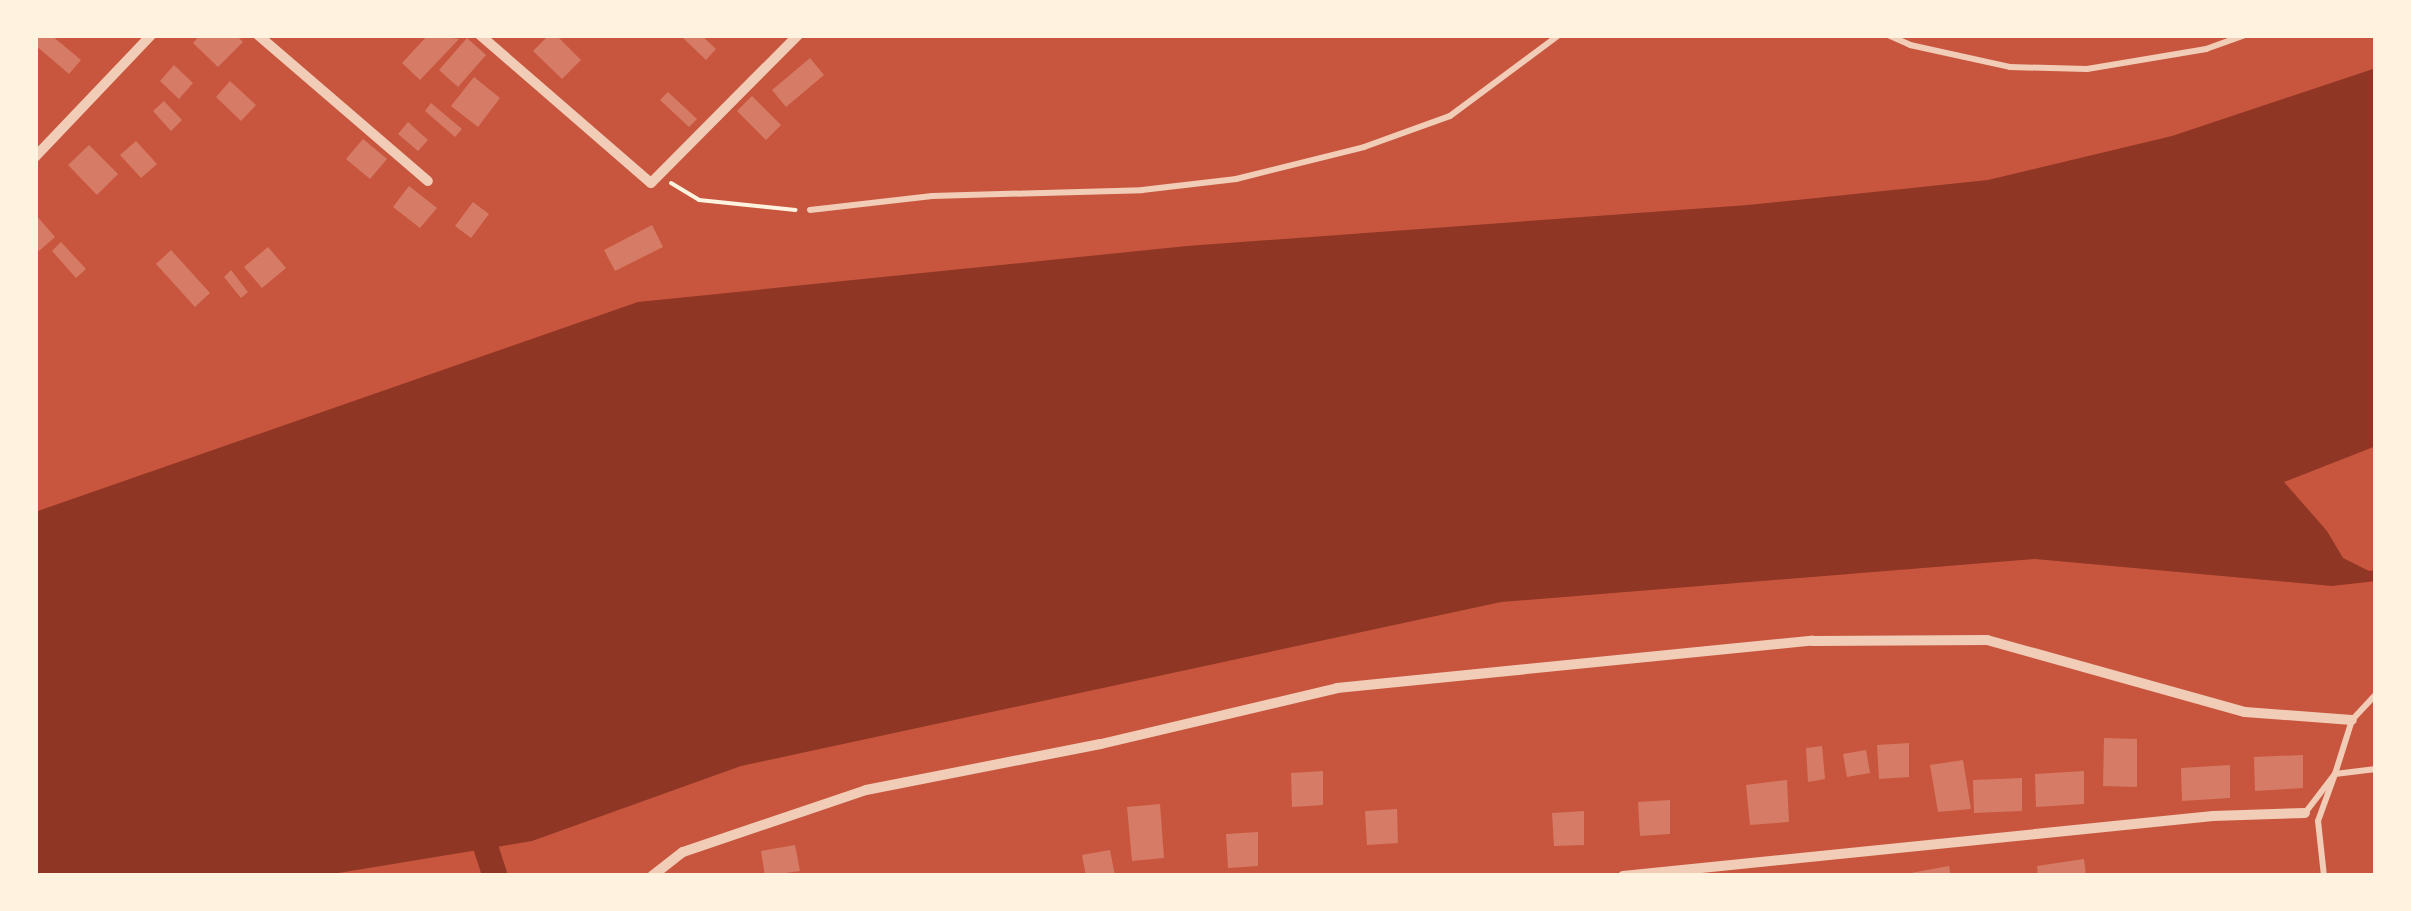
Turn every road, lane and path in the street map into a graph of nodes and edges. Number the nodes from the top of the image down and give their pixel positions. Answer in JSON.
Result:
{"nodes":[{"id":1,"x":152,"y":35,"type":"edge"},
{"id":2,"x":258,"y":35,"type":"edge"},
{"id":3,"x":480,"y":35,"type":"edge"},
{"id":4,"x":798,"y":35,"type":"edge"},
{"id":5,"x":1559,"y":35,"type":"edge"},
{"id":6,"x":1888,"y":35,"type":"edge"},
{"id":7,"x":2246,"y":35,"type":"edge"},
{"id":8,"x":35,"y":157,"type":"edge"},
{"id":9,"x":661,"y":173,"type":"junction"},
{"id":10,"x":428,"y":181,"type":"dead end"},
{"id":11,"x":810,"y":210,"type":"joint"},
{"id":12,"x":2376,"y":694,"type":"edge"},
{"id":13,"x":2352,"y":720,"type":"junction"},
{"id":14,"x":2376,"y":769,"type":"edge"},
{"id":15,"x":2335,"y":774,"type":"junction"},
{"id":16,"x":2304,"y":813,"type":"joint"},
{"id":17,"x":1653,"y":875,"type":"edge"},
{"id":18,"x":652,"y":876,"type":"edge"},
{"id":19,"x":1623,"y":876,"type":"edge"},
{"id":20,"x":2324,"y":876,"type":"edge"}],
"edges":[{"from":1,"to":8,"type":"street"},
{"from":2,"to":10,"type":"street"},
{"from":3,"to":9,"type":"street"},
{"from":4,"to":9,"type":"street"},
{"from":5,"to":11,"type":"lane"},
{"from":6,"to":7,"type":"lane"},
{"from":9,"to":11,"type":"path"},
{"from":12,"to":13,"type":"lane"},
{"from":13,"to":15,"type":"lane"},
{"from":13,"to":18,"type":"street"},
{"from":14,"to":15,"type":"lane"},
{"from":15,"to":16,"type":"lane"},
{"from":15,"to":20,"type":"lane"},
{"from":16,"to":17,"type":"street"},
{"from":17,"to":19,"type":"street"}]}
